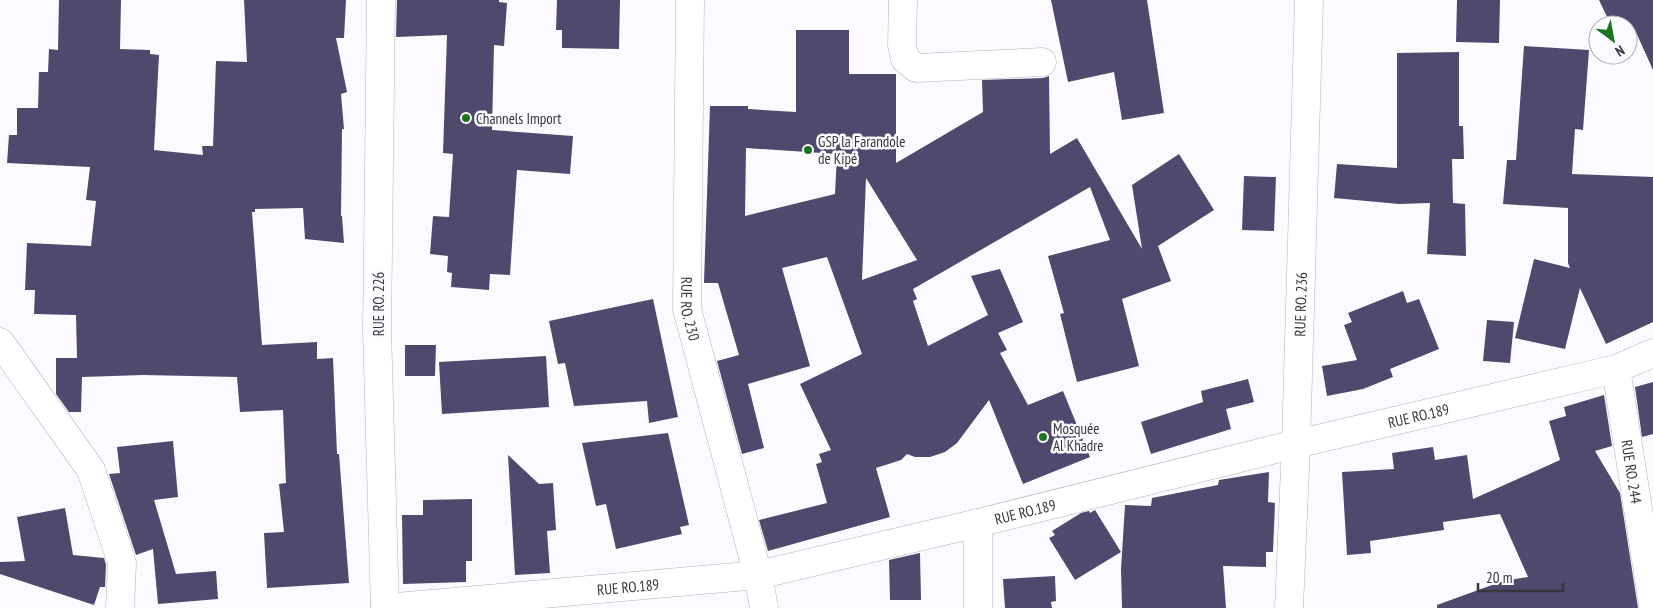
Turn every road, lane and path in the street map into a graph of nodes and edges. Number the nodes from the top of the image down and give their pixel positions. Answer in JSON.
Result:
{"nodes":[{"id":1,"x":381,"y":0,"type":"edge"},
{"id":2,"x":690,"y":0,"type":"edge"},
{"id":3,"x":903,"y":0,"type":"edge"},
{"id":4,"x":1309,"y":0,"type":"edge"},
{"id":5,"x":1042,"y":62,"type":"dead end"},
{"id":6,"x":0,"y":342,"type":"edge"},
{"id":7,"x":1653,"y":353,"type":"edge"},
{"id":8,"x":1616,"y":369,"type":"junction"},
{"id":9,"x":1296,"y":444,"type":"junction"},
{"id":10,"x":978,"y":523,"type":"junction"},
{"id":11,"x":758,"y":575,"type":"junction"},
{"id":12,"x":1653,"y":604,"type":"edge"},
{"id":13,"x":120,"y":608,"type":"edge"},
{"id":14,"x":385,"y":608,"type":"edge"},
{"id":15,"x":764,"y":608,"type":"edge"},
{"id":16,"x":978,"y":608,"type":"edge"},
{"id":17,"x":1289,"y":608,"type":"edge"}],
"edges":[{"from":1,"to":14,"type":"street","name":"RUE RO. 226"},
{"from":2,"to":11,"type":"street","name":"RUE RO. 230"},
{"from":3,"to":5,"type":"street"},
{"from":4,"to":9,"type":"street","name":"RUE RO. 236"},
{"from":6,"to":13,"type":"street"},
{"from":7,"to":8,"type":"street","name":"RUE RO.189"},
{"from":8,"to":9,"type":"street","name":"RUE RO.189"},
{"from":8,"to":12,"type":"street","name":"RUE RO. 244"},
{"from":9,"to":10,"type":"street","name":"RUE RO.189"},
{"from":9,"to":17,"type":"street","name":"RUE RO. 236"},
{"from":10,"to":11,"type":"street","name":"RUE RO.189"},
{"from":10,"to":16,"type":"street"},
{"from":11,"to":14,"type":"street","name":"RUE RO.189"},
{"from":11,"to":15,"type":"street","name":"RUE RO. 230"}]}
